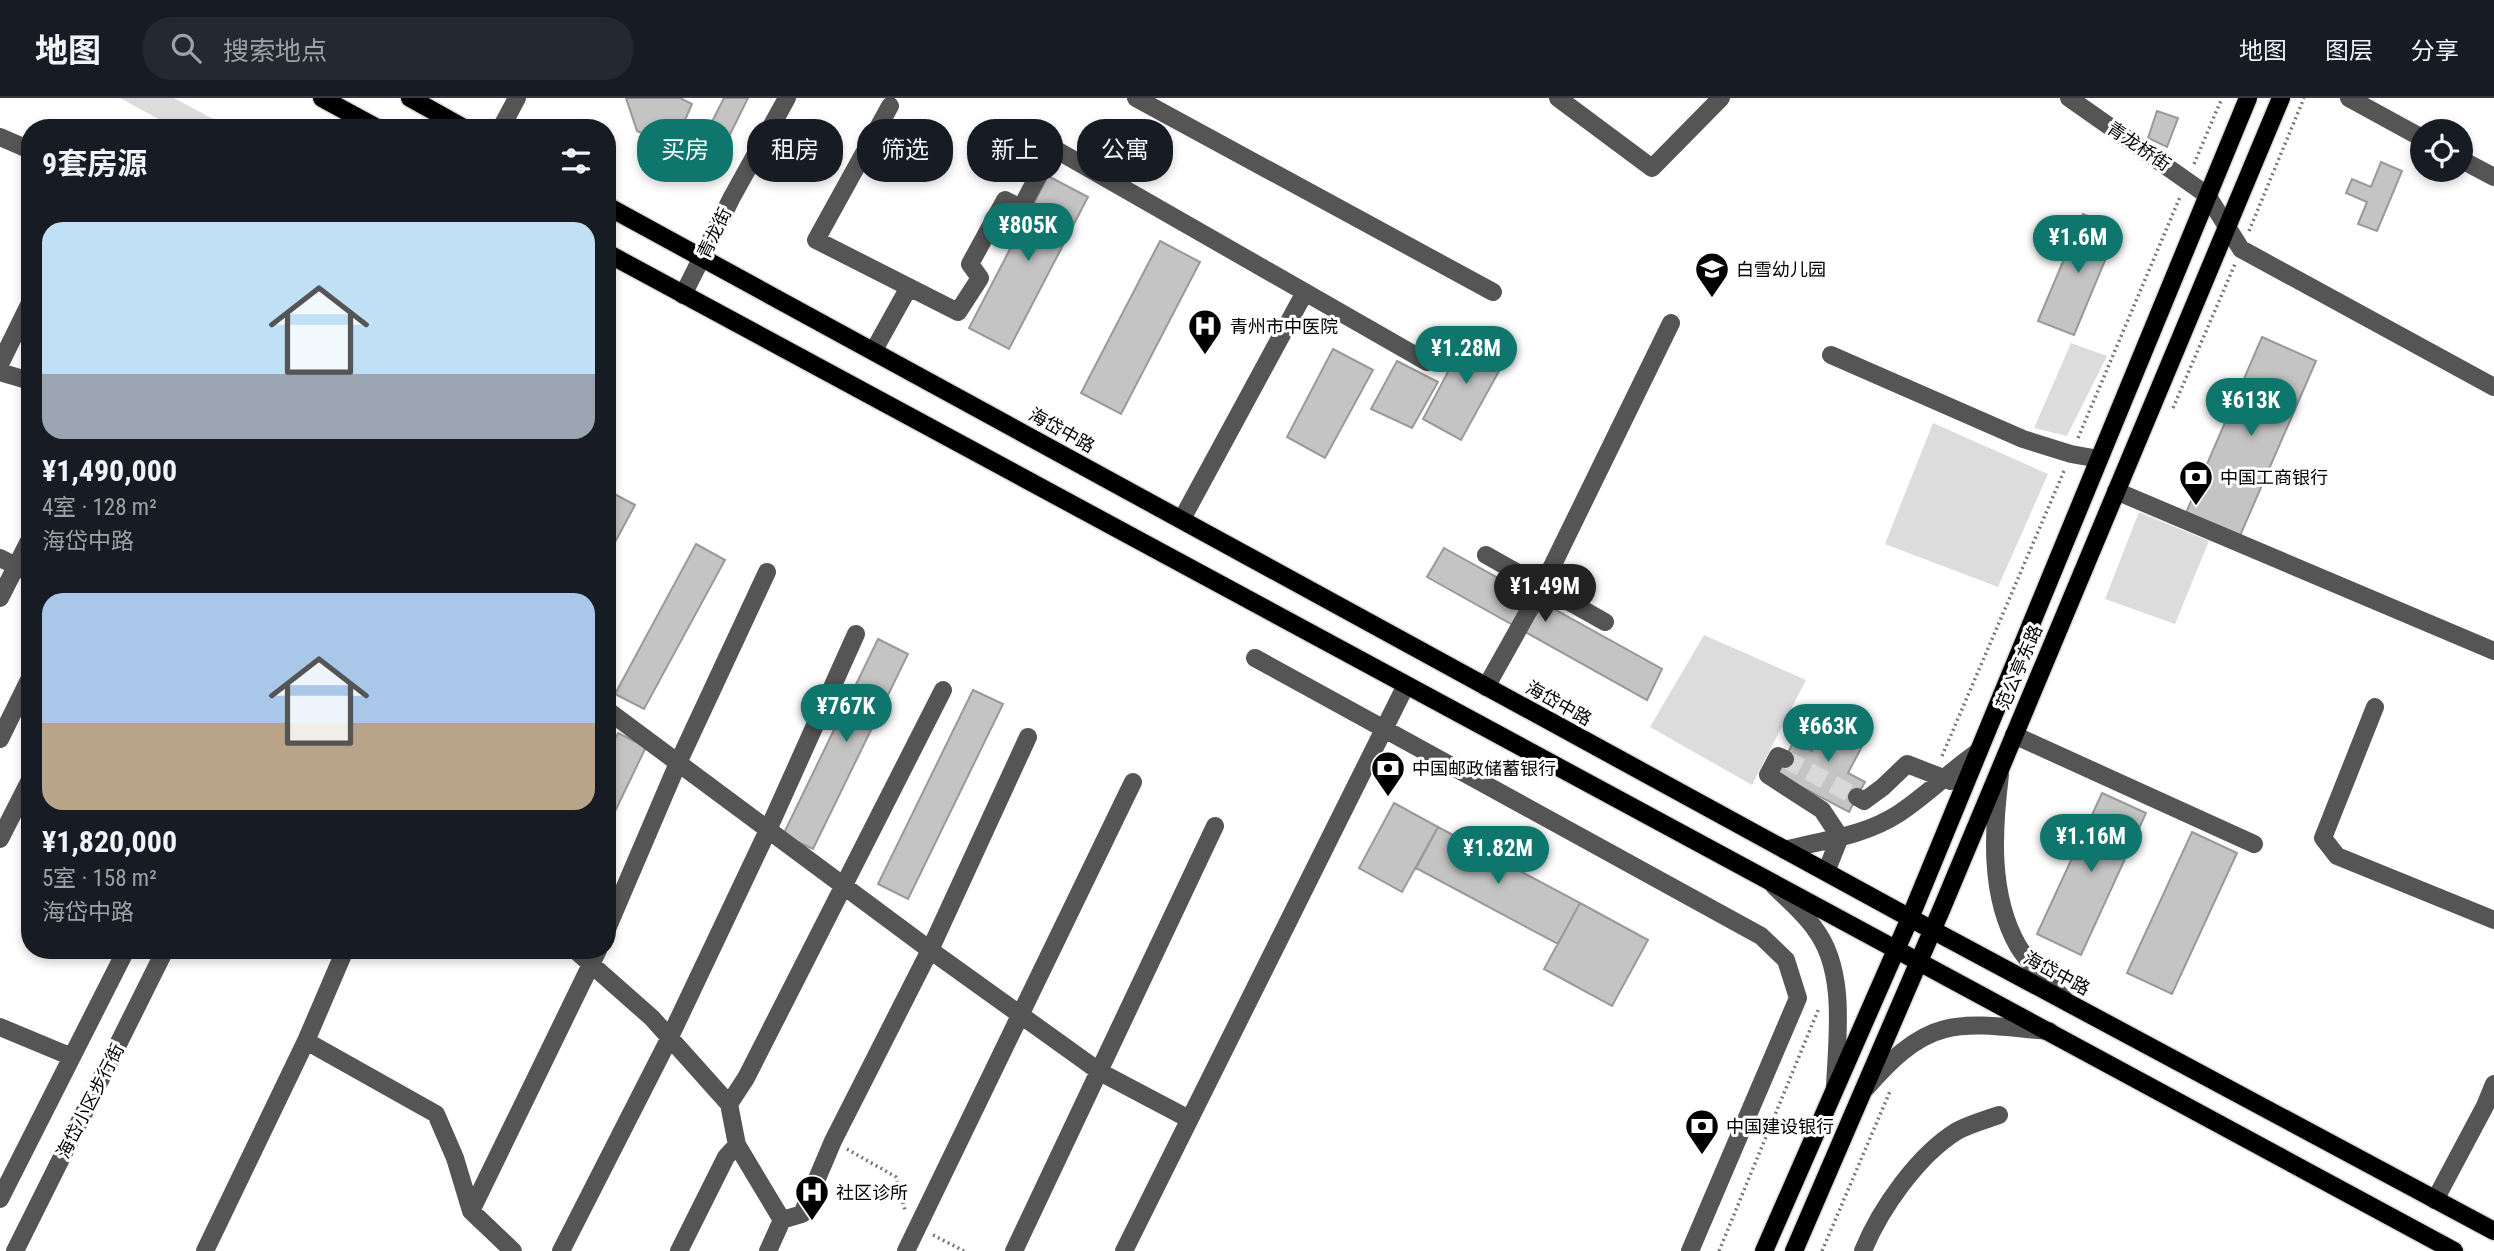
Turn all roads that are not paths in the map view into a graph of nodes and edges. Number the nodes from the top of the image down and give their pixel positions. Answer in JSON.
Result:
{"nodes":[{"id":1,"x":322,"y":98,"type":"edge"},
{"id":2,"x":410,"y":98,"type":"edge"},
{"id":3,"x":517,"y":98,"type":"edge"},
{"id":4,"x":788,"y":98,"type":"edge"},
{"id":5,"x":1136,"y":98,"type":"edge"},
{"id":6,"x":1558,"y":98,"type":"edge"},
{"id":7,"x":1721,"y":98,"type":"edge"},
{"id":8,"x":2069,"y":98,"type":"edge"},
{"id":9,"x":2248,"y":98,"type":"edge"},
{"id":10,"x":2281,"y":98,"type":"edge"},
{"id":11,"x":2349,"y":98,"type":"edge"},
{"id":12,"x":890,"y":106,"type":"dead end"},
{"id":13,"x":360,"y":119,"type":"edge"},
{"id":14,"x":448,"y":119,"type":"edge"},
{"id":15,"x":506,"y":119,"type":"edge"},
{"id":16,"x":2410,"y":131,"type":"edge"},
{"id":17,"x":0,"y":137,"type":"edge"},
{"id":18,"x":21,"y":146,"type":"edge"},
{"id":19,"x":2473,"y":166,"type":"edge"},
{"id":20,"x":2494,"y":177,"type":"edge"},
{"id":21,"x":2207,"y":195,"type":"junction"},
{"id":22,"x":616,"y":211,"type":"edge"},
{"id":23,"x":2227,"y":227,"type":"junction"},
{"id":24,"x":702,"y":257,"type":"junction"},
{"id":25,"x":616,"y":258,"type":"edge"},
{"id":26,"x":909,"y":287,"type":"junction"},
{"id":27,"x":1305,"y":292,"type":"junction"},
{"id":28,"x":1493,"y":292,"type":"dead end"},
{"id":29,"x":683,"y":295,"type":"junction"},
{"id":30,"x":21,"y":321,"type":"edge"},
{"id":31,"x":1671,"y":323,"type":"dead end"},
{"id":32,"x":1447,"y":340,"type":"dead end"},
{"id":33,"x":874,"y":350,"type":"junction"},
{"id":34,"x":1831,"y":355,"type":"dead end"},
{"id":35,"x":0,"y":364,"type":"edge"},
{"id":36,"x":0,"y":372,"type":"edge"},
{"id":37,"x":21,"y":378,"type":"edge"},
{"id":38,"x":2494,"y":387,"type":"edge"},
{"id":39,"x":2099,"y":459,"type":"junction"},
{"id":40,"x":2116,"y":491,"type":"junction"},
{"id":41,"x":1182,"y":520,"type":"junction"},
{"id":42,"x":1486,"y":555,"type":"dead end"},
{"id":43,"x":15,"y":566,"type":"edge"},
{"id":44,"x":767,"y":572,"type":"dead end"},
{"id":45,"x":1542,"y":587,"type":"junction"},
{"id":46,"x":0,"y":598,"type":"edge"},
{"id":47,"x":1605,"y":622,"type":"dead end"},
{"id":48,"x":856,"y":634,"type":"dead end"},
{"id":49,"x":2494,"y":651,"type":"edge"},
{"id":50,"x":1255,"y":658,"type":"dead end"},
{"id":51,"x":1406,"y":685,"type":"junction"},
{"id":52,"x":1486,"y":687,"type":"junction"},
{"id":53,"x":943,"y":690,"type":"dead end"},
{"id":54,"x":21,"y":696,"type":"edge"},
{"id":55,"x":2375,"y":706,"type":"dead end"},
{"id":56,"x":616,"y":717,"type":"edge"},
{"id":57,"x":2014,"y":735,"type":"junction"},
{"id":58,"x":1028,"y":737,"type":"dead end"},
{"id":59,"x":0,"y":739,"type":"edge"},
{"id":60,"x":1978,"y":752,"type":"junction"},
{"id":61,"x":1785,"y":759,"type":"dead end"},
{"id":62,"x":678,"y":763,"type":"junction"},
{"id":63,"x":2002,"y":764,"type":"junction"},
{"id":64,"x":1943,"y":778,"type":"junction"},
{"id":65,"x":1133,"y":782,"type":"dead end"},
{"id":66,"x":1964,"y":786,"type":"junction"},
{"id":67,"x":1857,"y":797,"type":"dead end"},
{"id":68,"x":21,"y":798,"type":"edge"},
{"id":69,"x":1215,"y":826,"type":"dead end"},
{"id":70,"x":768,"y":830,"type":"junction"},
{"id":71,"x":1840,"y":837,"type":"junction"},
{"id":72,"x":0,"y":839,"type":"edge"},
{"id":73,"x":2255,"y":844,"type":"dead end"},
{"id":74,"x":1785,"y":850,"type":"junction"},
{"id":75,"x":1826,"y":872,"type":"junction"},
{"id":76,"x":1769,"y":881,"type":"junction"},
{"id":77,"x":845,"y":885,"type":"junction"},
{"id":78,"x":616,"y":908,"type":"edge"},
{"id":79,"x":1910,"y":918,"type":"junction"},
{"id":80,"x":2494,"y":920,"type":"edge"},
{"id":81,"x":1933,"y":930,"type":"junction"},
{"id":82,"x":1895,"y":949,"type":"junction"},
{"id":83,"x":930,"y":950,"type":"junction"},
{"id":84,"x":121,"y":959,"type":"edge"},
{"id":85,"x":161,"y":959,"type":"edge"},
{"id":86,"x":341,"y":959,"type":"edge"},
{"id":87,"x":595,"y":959,"type":"edge"},
{"id":88,"x":596,"y":959,"type":"edge"},
{"id":89,"x":1918,"y":961,"type":"junction"},
{"id":90,"x":2067,"y":1002,"type":"junction"},
{"id":91,"x":1020,"y":1014,"type":"junction"},
{"id":92,"x":0,"y":1027,"type":"edge"},
{"id":93,"x":2049,"y":1031,"type":"junction"},
{"id":94,"x":669,"y":1039,"type":"junction"},
{"id":95,"x":306,"y":1041,"type":"junction"},
{"id":96,"x":72,"y":1057,"type":"junction"},
{"id":97,"x":1100,"y":1072,"type":"junction"},
{"id":98,"x":2494,"y":1084,"type":"edge"},
{"id":99,"x":1835,"y":1087,"type":"junction"},
{"id":100,"x":1862,"y":1092,"type":"junction"},
{"id":101,"x":729,"y":1104,"type":"junction"},
{"id":102,"x":1998,"y":1115,"type":"dead end"},
{"id":103,"x":1189,"y":1119,"type":"junction"},
{"id":104,"x":737,"y":1145,"type":"junction"},
{"id":105,"x":0,"y":1199,"type":"edge"},
{"id":106,"x":2435,"y":1200,"type":"junction"},
{"id":107,"x":471,"y":1211,"type":"junction"},
{"id":108,"x":782,"y":1220,"type":"junction"},
{"id":109,"x":2494,"y":1231,"type":"edge"},
{"id":110,"x":15,"y":1251,"type":"edge"},
{"id":111,"x":205,"y":1251,"type":"edge"},
{"id":112,"x":513,"y":1251,"type":"edge"},
{"id":113,"x":561,"y":1251,"type":"edge"},
{"id":114,"x":680,"y":1251,"type":"edge"},
{"id":115,"x":768,"y":1251,"type":"edge"},
{"id":116,"x":906,"y":1251,"type":"edge"},
{"id":117,"x":1014,"y":1251,"type":"edge"},
{"id":118,"x":1124,"y":1251,"type":"edge"},
{"id":119,"x":1690,"y":1251,"type":"edge"},
{"id":120,"x":1764,"y":1251,"type":"edge"},
{"id":121,"x":1794,"y":1251,"type":"edge"},
{"id":122,"x":1863,"y":1251,"type":"edge"},
{"id":123,"x":2454,"y":1251,"type":"edge"}],
"edges":[{"from":1,"to":13,"type":"main road"},
{"from":2,"to":14,"type":"main road"},
{"from":3,"to":15,"type":"street"},
{"from":4,"to":24,"type":"street","name":"青龙街"},
{"from":5,"to":28,"type":"street"},
{"from":6,"to":7,"type":"street"},
{"from":8,"to":21,"type":"street","name":"青龙桥街"},
{"from":9,"to":21,"type":"main road","name":"范公亭东路"},
{"from":10,"to":23,"type":"main road","name":"范公亭东路"},
{"from":11,"to":16,"type":"street"},
{"from":12,"to":26,"type":"street"},
{"from":17,"to":18,"type":"street"},
{"from":19,"to":20,"type":"street"},
{"from":21,"to":23,"type":"street"},
{"from":21,"to":39,"type":"main road","name":"范公亭东路"},
{"from":22,"to":24,"type":"main road","name":"海岱中路"},
{"from":23,"to":38,"type":"street"},
{"from":23,"to":40,"type":"main road","name":"范公亭东路"},
{"from":24,"to":29,"type":"street","name":"青龙街"},
{"from":24,"to":33,"type":"main road","name":"海岱中路"},
{"from":25,"to":29,"type":"main road"},
{"from":26,"to":27,"type":"street"},
{"from":26,"to":33,"type":"street"},
{"from":27,"to":32,"type":"street"},
{"from":27,"to":41,"type":"street"},
{"from":29,"to":51,"type":"main road"},
{"from":30,"to":35,"type":"street"},
{"from":31,"to":45,"type":"street"},
{"from":33,"to":41,"type":"main road","name":"海岱中路"},
{"from":34,"to":39,"type":"street"},
{"from":36,"to":37,"type":"street"},
{"from":39,"to":60,"type":"main road","name":"范公亭东路"},
{"from":40,"to":49,"type":"street"},
{"from":40,"to":57,"type":"main road","name":"范公亭东路"},
{"from":41,"to":52,"type":"main road","name":"海岱中路"},
{"from":42,"to":45,"type":"street"},
{"from":43,"to":46,"type":"street"},
{"from":44,"to":62,"type":"street"},
{"from":45,"to":47,"type":"street"},
{"from":45,"to":52,"type":"street"},
{"from":48,"to":70,"type":"street"},
{"from":50,"to":119,"type":"street"},
{"from":51,"to":76,"type":"main road"},
{"from":51,"to":103,"type":"street"},
{"from":52,"to":74,"type":"main road","name":"海岱中路"},
{"from":53,"to":77,"type":"street"},
{"from":54,"to":59,"type":"street"},
{"from":55,"to":80,"type":"street"},
{"from":56,"to":62,"type":"street"},
{"from":57,"to":63,"type":"main road","name":"范公亭东路"},
{"from":57,"to":73,"type":"street"},
{"from":58,"to":83,"type":"street"},
{"from":60,"to":64,"type":"street"},
{"from":60,"to":66,"type":"main road","name":"范公亭东路"},
{"from":61,"to":71,"type":"street"},
{"from":62,"to":70,"type":"street"},
{"from":62,"to":78,"type":"street"},
{"from":63,"to":81,"type":"main road","name":"范公亭东路"},
{"from":63,"to":90,"type":"street"},
{"from":64,"to":66,"type":"street"},
{"from":64,"to":67,"type":"street"},
{"from":64,"to":71,"type":"street"},
{"from":65,"to":91,"type":"street"},
{"from":66,"to":79,"type":"main road","name":"范公亭东路"},
{"from":68,"to":72,"type":"street"},
{"from":69,"to":97,"type":"street"},
{"from":70,"to":77,"type":"street"},
{"from":70,"to":94,"type":"street"},
{"from":71,"to":74,"type":"street"},
{"from":71,"to":75,"type":"street"},
{"from":74,"to":75,"type":"main road","name":"海岱中路"},
{"from":75,"to":79,"type":"main road","name":"海岱中路"},
{"from":76,"to":82,"type":"main road"},
{"from":76,"to":99,"type":"street"},
{"from":77,"to":83,"type":"street"},
{"from":77,"to":101,"type":"street"},
{"from":79,"to":81,"type":"main road","name":"海岱中路"},
{"from":79,"to":82,"type":"main road","name":"范公亭东路"},
{"from":81,"to":89,"type":"main road","name":"范公亭东路"},
{"from":81,"to":90,"type":"main road","name":"海岱中路"},
{"from":82,"to":89,"type":"main road"},
{"from":82,"to":99,"type":"main road","name":"范公亭东路"},
{"from":83,"to":91,"type":"street"},
{"from":83,"to":108,"type":"street"},
{"from":84,"to":96,"type":"street","name":"海岱小区步行街"},
{"from":85,"to":110,"type":"street","name":"海岱小区步行街"},
{"from":86,"to":95,"type":"street"},
{"from":87,"to":107,"type":"street"},
{"from":88,"to":94,"type":"street"},
{"from":89,"to":93,"type":"main road"},
{"from":89,"to":100,"type":"main road","name":"范公亭东路"},
{"from":90,"to":106,"type":"main road","name":"海岱中路"},
{"from":91,"to":97,"type":"street"},
{"from":91,"to":116,"type":"street"},
{"from":92,"to":96,"type":"street"},
{"from":93,"to":100,"type":"street"},
{"from":93,"to":123,"type":"main road"},
{"from":94,"to":101,"type":"street"},
{"from":94,"to":113,"type":"street"},
{"from":95,"to":107,"type":"street"},
{"from":95,"to":111,"type":"street"},
{"from":96,"to":105,"type":"street","name":"海岱小区步行街"},
{"from":97,"to":103,"type":"street"},
{"from":97,"to":117,"type":"street"},
{"from":98,"to":106,"type":"street"},
{"from":99,"to":120,"type":"main road","name":"范公亭东路"},
{"from":100,"to":121,"type":"main road","name":"范公亭东路"},
{"from":101,"to":104,"type":"street"},
{"from":102,"to":122,"type":"street"},
{"from":103,"to":118,"type":"street"},
{"from":104,"to":108,"type":"street"},
{"from":104,"to":114,"type":"street"},
{"from":106,"to":109,"type":"main road","name":"海岱中路"},
{"from":107,"to":112,"type":"street"},
{"from":108,"to":115,"type":"street"}]}
